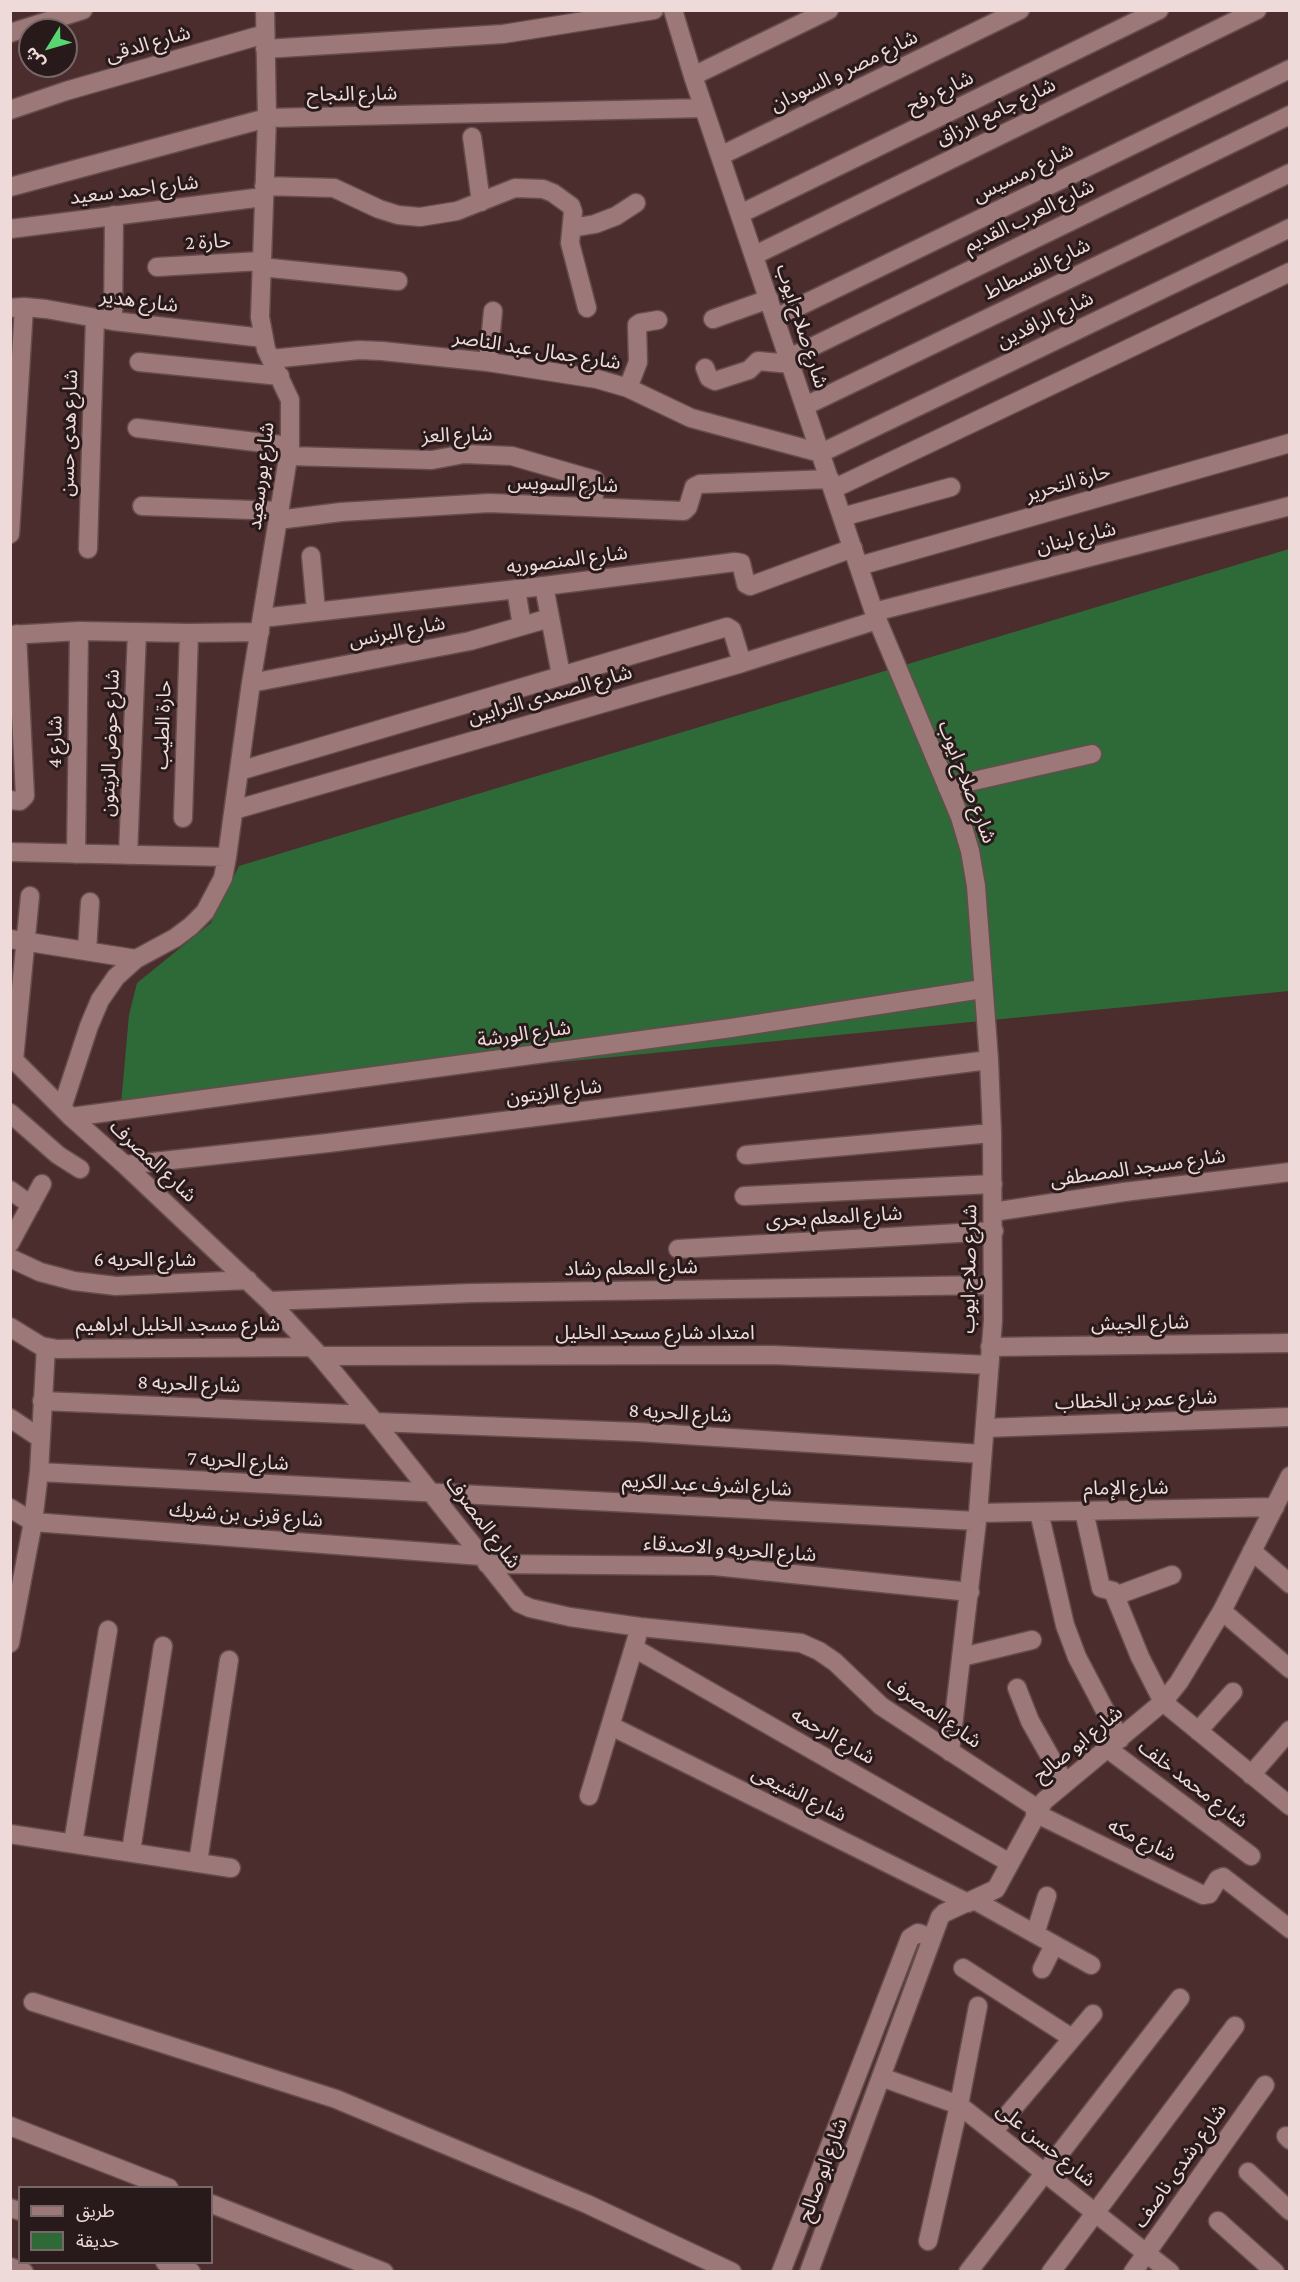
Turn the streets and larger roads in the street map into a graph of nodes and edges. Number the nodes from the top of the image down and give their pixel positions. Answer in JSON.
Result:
{"nodes":[{"id":1,"x":83,"y":10,"type":"edge"},
{"id":2,"x":265,"y":10,"type":"edge"},
{"id":3,"x":654,"y":10,"type":"edge"},
{"id":4,"x":673,"y":10,"type":"edge"},
{"id":5,"x":829,"y":10,"type":"edge"},
{"id":6,"x":1020,"y":10,"type":"edge"},
{"id":7,"x":1160,"y":10,"type":"edge"},
{"id":8,"x":1257,"y":10,"type":"edge"},
{"id":9,"x":10,"y":33,"type":"edge"},
{"id":10,"x":265,"y":41,"type":"junction"},
{"id":11,"x":1290,"y":69,"type":"edge"},
{"id":12,"x":693,"y":76,"type":"junction"},
{"id":13,"x":704,"y":108,"type":"junction"},
{"id":14,"x":10,"y":110,"type":"edge"},
{"id":15,"x":1290,"y":115,"type":"edge"},
{"id":16,"x":267,"y":118,"type":"junction"},
{"id":17,"x":472,"y":137,"type":"dead end"},
{"id":18,"x":720,"y":156,"type":"junction"},
{"id":19,"x":1290,"y":173,"type":"edge"},
{"id":20,"x":10,"y":187,"type":"edge"},
{"id":21,"x":264,"y":192,"type":"junction"},
{"id":22,"x":481,"y":202,"type":"junction"},
{"id":23,"x":636,"y":203,"type":"dead end"},
{"id":24,"x":740,"y":214,"type":"junction"},
{"id":25,"x":114,"y":215,"type":"junction"},
{"id":26,"x":572,"y":228,"type":"junction"},
{"id":27,"x":1290,"y":228,"type":"edge"},
{"id":28,"x":10,"y":229,"type":"edge"},
{"id":29,"x":755,"y":255,"type":"junction"},
{"id":30,"x":261,"y":264,"type":"junction"},
{"id":31,"x":157,"y":267,"type":"dead end"},
{"id":32,"x":1290,"y":272,"type":"edge"},
{"id":33,"x":398,"y":281,"type":"dead end"},
{"id":34,"x":769,"y":298,"type":"junction"},
{"id":35,"x":17,"y":307,"type":"edge"},
{"id":36,"x":587,"y":308,"type":"dead end"},
{"id":37,"x":492,"y":311,"type":"dead end"},
{"id":38,"x":775,"y":318,"type":"junction"},
{"id":39,"x":713,"y":319,"type":"dead end"},
{"id":40,"x":104,"y":320,"type":"junction"},
{"id":41,"x":658,"y":320,"type":"dead end"},
{"id":42,"x":263,"y":338,"type":"junction"},
{"id":43,"x":271,"y":359,"type":"junction"},
{"id":44,"x":790,"y":361,"type":"junction"},
{"id":45,"x":139,"y":362,"type":"dead end"},
{"id":46,"x":488,"y":362,"type":"junction"},
{"id":47,"x":705,"y":368,"type":"dead end"},
{"id":48,"x":280,"y":376,"type":"junction"},
{"id":49,"x":16,"y":384,"type":"edge"},
{"id":50,"x":628,"y":388,"type":"junction"},
{"id":51,"x":805,"y":406,"type":"junction"},
{"id":52,"x":137,"y":428,"type":"dead end"},
{"id":53,"x":1290,"y":443,"type":"edge"},
{"id":54,"x":290,"y":451,"type":"junction"},
{"id":55,"x":821,"y":453,"type":"junction"},
{"id":56,"x":831,"y":484,"type":"junction"},
{"id":57,"x":951,"y":487,"type":"dead end"},
{"id":58,"x":142,"y":506,"type":"dead end"},
{"id":59,"x":1290,"y":506,"type":"edge"},
{"id":60,"x":593,"y":507,"type":"junction"},
{"id":61,"x":279,"y":515,"type":"junction"},
{"id":62,"x":842,"y":517,"type":"junction"},
{"id":63,"x":10,"y":534,"type":"edge"},
{"id":64,"x":853,"y":548,"type":"junction"},
{"id":65,"x":88,"y":549,"type":"dead end"},
{"id":66,"x":311,"y":556,"type":"dead end"},
{"id":67,"x":859,"y":566,"type":"junction"},
{"id":68,"x":544,"y":586,"type":"junction"},
{"id":69,"x":516,"y":589,"type":"junction"},
{"id":70,"x":316,"y":611,"type":"junction"},
{"id":71,"x":876,"y":616,"type":"junction"},
{"id":72,"x":550,"y":618,"type":"junction"},
{"id":73,"x":261,"y":625,"type":"junction"},
{"id":74,"x":522,"y":627,"type":"junction"},
{"id":75,"x":79,"y":631,"type":"junction"},
{"id":76,"x":136,"y":632,"type":"junction"},
{"id":77,"x":189,"y":633,"type":"junction"},
{"id":78,"x":14,"y":634,"type":"edge"},
{"id":79,"x":742,"y":663,"type":"junction"},
{"id":80,"x":561,"y":675,"type":"junction"},
{"id":81,"x":251,"y":683,"type":"junction"},
{"id":82,"x":1092,"y":754,"type":"dead end"},
{"id":83,"x":240,"y":771,"type":"junction"},
{"id":84,"x":947,"y":787,"type":"junction"},
{"id":85,"x":10,"y":800,"type":"edge"},
{"id":86,"x":234,"y":810,"type":"junction"},
{"id":87,"x":183,"y":818,"type":"dead end"},
{"id":88,"x":10,"y":852,"type":"edge"},
{"id":89,"x":76,"y":854,"type":"junction"},
{"id":90,"x":128,"y":855,"type":"junction"},
{"id":91,"x":227,"y":857,"type":"junction"},
{"id":92,"x":30,"y":896,"type":"dead end"},
{"id":93,"x":90,"y":902,"type":"dead end"},
{"id":94,"x":18,"y":940,"type":"edge"},
{"id":95,"x":87,"y":951,"type":"junction"},
{"id":96,"x":136,"y":959,"type":"junction"},
{"id":97,"x":982,"y":989,"type":"junction"},
{"id":98,"x":12,"y":1058,"type":"edge"},
{"id":99,"x":989,"y":1060,"type":"junction"},
{"id":100,"x":66,"y":1112,"type":"junction"},
{"id":101,"x":10,"y":1113,"type":"edge"},
{"id":102,"x":992,"y":1133,"type":"junction"},
{"id":103,"x":746,"y":1155,"type":"dead end"},
{"id":104,"x":125,"y":1165,"type":"junction"},
{"id":105,"x":80,"y":1169,"type":"dead end"},
{"id":106,"x":1290,"y":1172,"type":"edge"},
{"id":107,"x":42,"y":1184,"type":"dead end"},
{"id":108,"x":993,"y":1184,"type":"junction"},
{"id":109,"x":10,"y":1190,"type":"edge"},
{"id":110,"x":744,"y":1196,"type":"dead end"},
{"id":111,"x":31,"y":1206,"type":"junction"},
{"id":112,"x":993,"y":1212,"type":"junction"},
{"id":113,"x":993,"y":1231,"type":"junction"},
{"id":114,"x":10,"y":1244,"type":"edge"},
{"id":115,"x":678,"y":1248,"type":"dead end"},
{"id":116,"x":10,"y":1258,"type":"edge"},
{"id":117,"x":248,"y":1280,"type":"junction"},
{"id":118,"x":993,"y":1285,"type":"junction"},
{"id":119,"x":269,"y":1301,"type":"junction"},
{"id":120,"x":10,"y":1327,"type":"edge"},
{"id":121,"x":1290,"y":1343,"type":"edge"},
{"id":122,"x":46,"y":1347,"type":"junction"},
{"id":123,"x":315,"y":1352,"type":"junction"},
{"id":124,"x":990,"y":1356,"type":"junction"},
{"id":125,"x":42,"y":1401,"type":"junction"},
{"id":126,"x":1290,"y":1417,"type":"edge"},
{"id":127,"x":10,"y":1418,"type":"edge"},
{"id":128,"x":372,"y":1418,"type":"junction"},
{"id":129,"x":985,"y":1428,"type":"junction"},
{"id":130,"x":40,"y":1438,"type":"junction"},
{"id":131,"x":982,"y":1454,"type":"junction"},
{"id":132,"x":39,"y":1472,"type":"junction"},
{"id":133,"x":1290,"y":1476,"type":"edge"},
{"id":134,"x":434,"y":1494,"type":"junction"},
{"id":135,"x":1282,"y":1501,"type":"edge"},
{"id":136,"x":10,"y":1508,"type":"edge"},
{"id":137,"x":1084,"y":1511,"type":"junction"},
{"id":138,"x":1039,"y":1512,"type":"junction"},
{"id":139,"x":978,"y":1517,"type":"junction"},
{"id":140,"x":33,"y":1522,"type":"junction"},
{"id":141,"x":1252,"y":1551,"type":"junction"},
{"id":142,"x":484,"y":1560,"type":"junction"},
{"id":143,"x":1172,"y":1575,"type":"dead end"},
{"id":144,"x":1290,"y":1584,"type":"edge"},
{"id":145,"x":16,"y":1586,"type":"edge"},
{"id":146,"x":970,"y":1592,"type":"junction"},
{"id":147,"x":1115,"y":1596,"type":"junction"},
{"id":148,"x":1222,"y":1611,"type":"junction"},
{"id":149,"x":640,"y":1627,"type":"junction"},
{"id":150,"x":108,"y":1630,"type":"dead end"},
{"id":151,"x":1032,"y":1640,"type":"dead end"},
{"id":152,"x":10,"y":1643,"type":"edge"},
{"id":153,"x":163,"y":1646,"type":"dead end"},
{"id":154,"x":634,"y":1648,"type":"junction"},
{"id":155,"x":962,"y":1658,"type":"junction"},
{"id":156,"x":229,"y":1660,"type":"dead end"},
{"id":157,"x":1290,"y":1669,"type":"edge"},
{"id":158,"x":1017,"y":1688,"type":"dead end"},
{"id":159,"x":1233,"y":1692,"type":"dead end"},
{"id":160,"x":1163,"y":1702,"type":"junction"},
{"id":161,"x":611,"y":1726,"type":"junction"},
{"id":162,"x":1290,"y":1730,"type":"edge"},
{"id":163,"x":1198,"y":1731,"type":"junction"},
{"id":164,"x":1114,"y":1744,"type":"junction"},
{"id":165,"x":950,"y":1752,"type":"junction"},
{"id":166,"x":1251,"y":1775,"type":"junction"},
{"id":167,"x":1065,"y":1783,"type":"junction"},
{"id":168,"x":589,"y":1796,"type":"dead end"},
{"id":169,"x":1290,"y":1806,"type":"edge"},
{"id":170,"x":1036,"y":1811,"type":"junction"},
{"id":171,"x":10,"y":1834,"type":"edge"},
{"id":172,"x":73,"y":1843,"type":"junction"},
{"id":173,"x":130,"y":1851,"type":"junction"},
{"id":174,"x":1251,"y":1856,"type":"dead end"},
{"id":175,"x":198,"y":1862,"type":"junction"},
{"id":176,"x":1010,"y":1863,"type":"junction"},
{"id":177,"x":231,"y":1868,"type":"dead end"},
{"id":178,"x":1047,"y":1896,"type":"dead end"},
{"id":179,"x":971,"y":1902,"type":"junction"},
{"id":180,"x":1290,"y":1929,"type":"edge"},
{"id":181,"x":1035,"y":1934,"type":"junction"},
{"id":182,"x":932,"y":1938,"type":"junction"},
{"id":183,"x":1054,"y":1945,"type":"junction"},
{"id":184,"x":1091,"y":1965,"type":"dead end"},
{"id":185,"x":963,"y":1968,"type":"dead end"},
{"id":186,"x":1042,"y":1969,"type":"dead end"},
{"id":187,"x":1180,"y":1998,"type":"dead end"},
{"id":188,"x":33,"y":2002,"type":"dead end"},
{"id":189,"x":978,"y":2006,"type":"dead end"},
{"id":190,"x":1093,"y":2014,"type":"dead end"},
{"id":191,"x":1235,"y":2026,"type":"dead end"},
{"id":192,"x":1072,"y":2038,"type":"junction"},
{"id":193,"x":882,"y":2077,"type":"junction"},
{"id":194,"x":1264,"y":2085,"type":"dead end"},
{"id":195,"x":959,"y":2105,"type":"junction"},
{"id":196,"x":10,"y":2126,"type":"edge"},
{"id":197,"x":993,"y":2132,"type":"junction"},
{"id":198,"x":1044,"y":2172,"type":"junction"},
{"id":199,"x":1248,"y":2172,"type":"dead end"},
{"id":200,"x":166,"y":2186,"type":"edge"},
{"id":201,"x":824,"y":2193,"type":"junction"},
{"id":202,"x":213,"y":2204,"type":"edge"},
{"id":203,"x":1290,"y":2211,"type":"edge"},
{"id":204,"x":1095,"y":2214,"type":"junction"},
{"id":205,"x":1218,"y":2221,"type":"dead end"},
{"id":206,"x":928,"y":2241,"type":"dead end"},
{"id":207,"x":1146,"y":2254,"type":"junction"},
{"id":208,"x":171,"y":2264,"type":"edge"},
{"id":209,"x":10,"y":2267,"type":"edge"},
{"id":210,"x":24,"y":2271,"type":"edge"},
{"id":211,"x":191,"y":2271,"type":"edge"},
{"id":212,"x":384,"y":2271,"type":"edge"},
{"id":213,"x":732,"y":2271,"type":"edge"},
{"id":214,"x":781,"y":2271,"type":"edge"},
{"id":215,"x":808,"y":2271,"type":"edge"},
{"id":216,"x":968,"y":2271,"type":"edge"},
{"id":217,"x":1051,"y":2271,"type":"edge"},
{"id":218,"x":1132,"y":2271,"type":"edge"},
{"id":219,"x":1170,"y":2271,"type":"edge"},
{"id":220,"x":1275,"y":2271,"type":"edge"}],
"edges":[{"from":1,"to":9,"type":"street"},
{"from":2,"to":10,"type":"street","name":"شارع بورسعيد"},
{"from":3,"to":10,"type":"street","name":"شارع الدقى"},
{"from":4,"to":12,"type":"street","name":"شارع صلاح ايوب"},
{"from":5,"to":12,"type":"street"},
{"from":6,"to":18,"type":"street","name":"شارع مصر و السودان"},
{"from":7,"to":24,"type":"street","name":"شارع رفح"},
{"from":8,"to":29,"type":"street","name":"شارع جامع الرزاق"},
{"from":10,"to":14,"type":"street","name":"شارع الدقى"},
{"from":10,"to":16,"type":"street","name":"شارع بورسعيد"},
{"from":11,"to":38,"type":"street","name":"شارع رمسيس"},
{"from":12,"to":13,"type":"street","name":"شارع صلاح ايوب"},
{"from":13,"to":16,"type":"street","name":"شارع النجاح"},
{"from":13,"to":18,"type":"street","name":"شارع صلاح ايوب"},
{"from":15,"to":44,"type":"street","name":"شارع العرب القديم"},
{"from":16,"to":20,"type":"street","name":"شارع النجاح"},
{"from":16,"to":21,"type":"street","name":"شارع بورسعيد"},
{"from":17,"to":22,"type":"street"},
{"from":18,"to":24,"type":"street","name":"شارع صلاح ايوب"},
{"from":19,"to":51,"type":"street","name":"شارع الفسطاط"},
{"from":21,"to":22,"type":"street","name":"شارع احمد سعيد"},
{"from":21,"to":25,"type":"street","name":"شارع احمد سعيد"},
{"from":21,"to":30,"type":"street","name":"شارع بورسعيد"},
{"from":22,"to":26,"type":"street","name":"شارع احمد سعيد"},
{"from":23,"to":26,"type":"street"},
{"from":24,"to":29,"type":"street","name":"شارع صلاح ايوب"},
{"from":25,"to":28,"type":"street","name":"شارع احمد سعيد"},
{"from":25,"to":40,"type":"street","name":"شارع هدى حسن"},
{"from":26,"to":36,"type":"street"},
{"from":27,"to":55,"type":"street","name":"شارع الرافدين"},
{"from":29,"to":34,"type":"street","name":"شارع صلاح ايوب"},
{"from":30,"to":31,"type":"street","name":"حارة 2"},
{"from":30,"to":33,"type":"street","name":"حارة 2"},
{"from":30,"to":42,"type":"street","name":"شارع بورسعيد"},
{"from":32,"to":56,"type":"street"},
{"from":34,"to":38,"type":"street","name":"شارع صلاح ايوب"},
{"from":34,"to":39,"type":"street"},
{"from":35,"to":40,"type":"street","name":"شارع هدير"},
{"from":35,"to":49,"type":"street"},
{"from":37,"to":46,"type":"street"},
{"from":38,"to":44,"type":"street","name":"شارع صلاح ايوب"},
{"from":40,"to":42,"type":"street","name":"شارع هدير"},
{"from":40,"to":65,"type":"street","name":"شارع هدى حسن"},
{"from":41,"to":50,"type":"street"},
{"from":42,"to":43,"type":"street","name":"شارع بورسعيد"},
{"from":43,"to":46,"type":"street","name":"شارع جمال عبد الناصر"},
{"from":43,"to":48,"type":"street","name":"شارع بورسعيد"},
{"from":44,"to":47,"type":"street"},
{"from":44,"to":51,"type":"street","name":"شارع صلاح ايوب"},
{"from":45,"to":48,"type":"street"},
{"from":46,"to":50,"type":"street","name":"شارع جمال عبد الناصر"},
{"from":48,"to":54,"type":"street","name":"شارع بورسعيد"},
{"from":49,"to":63,"type":"street"},
{"from":50,"to":55,"type":"street","name":"شارع جمال عبد الناصر"},
{"from":51,"to":55,"type":"street","name":"شارع صلاح ايوب"},
{"from":52,"to":54,"type":"street","name":"شارع العز"},
{"from":53,"to":67,"type":"street","name":"حارة التحرير"},
{"from":54,"to":60,"type":"street","name":"شارع العز"},
{"from":54,"to":61,"type":"street","name":"شارع بورسعيد"},
{"from":55,"to":56,"type":"street","name":"شارع صلاح ايوب"},
{"from":56,"to":60,"type":"street","name":"شارع السويس"},
{"from":56,"to":62,"type":"street","name":"شارع صلاح ايوب"},
{"from":57,"to":62,"type":"street"},
{"from":58,"to":61,"type":"street","name":"شارع السويس"},
{"from":59,"to":71,"type":"street","name":"شارع لبنان"},
{"from":60,"to":61,"type":"street","name":"شارع السويس"},
{"from":61,"to":73,"type":"street","name":"شارع بورسعيد"},
{"from":62,"to":64,"type":"street","name":"شارع صلاح ايوب"},
{"from":64,"to":67,"type":"street","name":"شارع صلاح ايوب"},
{"from":64,"to":68,"type":"street","name":"شارع المنصوريه"},
{"from":66,"to":70,"type":"street"},
{"from":67,"to":71,"type":"street","name":"شارع صلاح ايوب"},
{"from":68,"to":69,"type":"street","name":"شارع المنصوريه"},
{"from":68,"to":72,"type":"street"},
{"from":69,"to":70,"type":"street","name":"شارع المنصوريه"},
{"from":69,"to":74,"type":"street"},
{"from":70,"to":73,"type":"street","name":"شارع المنصوريه"},
{"from":71,"to":79,"type":"street","name":"شارع الصمدى الترابين"},
{"from":71,"to":84,"type":"street","name":"شارع صلاح ايوب"},
{"from":72,"to":74,"type":"street","name":"شارع البرنس"},
{"from":72,"to":80,"type":"street"},
{"from":73,"to":77,"type":"street","name":"شارع المنصوريه"},
{"from":73,"to":81,"type":"street","name":"شارع بورسعيد"},
{"from":74,"to":81,"type":"street","name":"شارع البرنس"},
{"from":75,"to":76,"type":"street","name":"شارع المنصوريه"},
{"from":75,"to":78,"type":"street","name":"شارع المنصوريه"},
{"from":75,"to":89,"type":"street","name":"شارع 4"},
{"from":76,"to":77,"type":"street","name":"شارع المنصوريه"},
{"from":76,"to":90,"type":"street","name":"شارع حوض الزيتون"},
{"from":77,"to":87,"type":"street","name":"حارة الطيب"},
{"from":78,"to":85,"type":"street"},
{"from":79,"to":80,"type":"street"},
{"from":79,"to":86,"type":"street","name":"شارع الصمدى الترابين"},
{"from":80,"to":83,"type":"street"},
{"from":81,"to":83,"type":"street","name":"شارع بورسعيد"},
{"from":82,"to":84,"type":"street"},
{"from":83,"to":86,"type":"street","name":"شارع بورسعيد"},
{"from":84,"to":97,"type":"street","name":"شارع صلاح ايوب"},
{"from":86,"to":91,"type":"street","name":"شارع بورسعيد"},
{"from":88,"to":89,"type":"street"},
{"from":89,"to":90,"type":"street"},
{"from":90,"to":91,"type":"street"},
{"from":91,"to":96,"type":"street","name":"شارع بورسعيد"},
{"from":92,"to":94,"type":"street"},
{"from":93,"to":95,"type":"street"},
{"from":94,"to":95,"type":"street"},
{"from":94,"to":98,"type":"street"},
{"from":95,"to":96,"type":"street"},
{"from":96,"to":100,"type":"street","name":"شارع بورسعيد"},
{"from":97,"to":99,"type":"street","name":"شارع صلاح ايوب"},
{"from":97,"to":100,"type":"street","name":"شارع الورشة"},
{"from":98,"to":100,"type":"street","name":"شارع المصرف"},
{"from":99,"to":102,"type":"street","name":"شارع صلاح ايوب"},
{"from":99,"to":104,"type":"street","name":"شارع الزيتون"},
{"from":100,"to":104,"type":"street","name":"شارع المصرف"},
{"from":101,"to":105,"type":"street"},
{"from":102,"to":103,"type":"street"},
{"from":102,"to":108,"type":"street","name":"شارع صلاح ايوب"},
{"from":104,"to":117,"type":"street","name":"شارع المصرف"},
{"from":106,"to":112,"type":"street","name":"شارع مسجد المصطفى"},
{"from":107,"to":111,"type":"street"},
{"from":108,"to":110,"type":"street"},
{"from":108,"to":112,"type":"street","name":"شارع صلاح ايوب"},
{"from":109,"to":111,"type":"street"},
{"from":111,"to":114,"type":"street"},
{"from":112,"to":113,"type":"street","name":"شارع صلاح ايوب"},
{"from":113,"to":115,"type":"street","name":"شارع المعلم بحرى"},
{"from":113,"to":118,"type":"street","name":"شارع صلاح ايوب"},
{"from":116,"to":117,"type":"street","name":"شارع الحريه 6"},
{"from":117,"to":119,"type":"street","name":"شارع المصرف"},
{"from":118,"to":119,"type":"street","name":"شارع المعلم رشاد"},
{"from":118,"to":124,"type":"street","name":"شارع صلاح ايوب"},
{"from":119,"to":123,"type":"street","name":"شارع المصرف"},
{"from":120,"to":122,"type":"street"},
{"from":121,"to":124,"type":"street","name":"شارع الجيش"},
{"from":122,"to":123,"type":"street","name":"شارع مسجد الخليل ابراهيم"},
{"from":122,"to":125,"type":"street"},
{"from":123,"to":124,"type":"street","name":"امتداد شارع مسجد الخليل"},
{"from":123,"to":128,"type":"street","name":"شارع المصرف"},
{"from":124,"to":129,"type":"street","name":"شارع صلاح ايوب"},
{"from":125,"to":128,"type":"street","name":"شارع الحريه 8"},
{"from":125,"to":130,"type":"street"},
{"from":126,"to":129,"type":"street","name":"شارع عمر بن الخطاب"},
{"from":127,"to":130,"type":"street"},
{"from":128,"to":131,"type":"street","name":"شارع الحريه 8"},
{"from":128,"to":134,"type":"street","name":"شارع المصرف"},
{"from":129,"to":131,"type":"street","name":"شارع صلاح ايوب"},
{"from":130,"to":132,"type":"street"},
{"from":131,"to":139,"type":"street","name":"شارع صلاح ايوب"},
{"from":132,"to":134,"type":"street","name":"شارع الحريه 7"},
{"from":132,"to":140,"type":"street"},
{"from":133,"to":135,"type":"street","name":"شارع ابو صالح"},
{"from":134,"to":139,"type":"street","name":"شارع اشرف عبد الكريم"},
{"from":134,"to":142,"type":"street","name":"شارع المصرف"},
{"from":135,"to":137,"type":"street","name":"شارع الإمام"},
{"from":135,"to":141,"type":"street","name":"شارع ابو صالح"},
{"from":136,"to":140,"type":"street","name":"شارع قرنى بن شريك"},
{"from":137,"to":138,"type":"street","name":"شارع الإمام"},
{"from":137,"to":147,"type":"street"},
{"from":138,"to":139,"type":"street","name":"شارع الإمام"},
{"from":138,"to":164,"type":"street"},
{"from":139,"to":146,"type":"street","name":"شارع صلاح ايوب"},
{"from":140,"to":142,"type":"street","name":"شارع قرنى بن شريك"},
{"from":140,"to":145,"type":"street"},
{"from":141,"to":144,"type":"street"},
{"from":141,"to":148,"type":"street","name":"شارع ابو صالح"},
{"from":142,"to":146,"type":"street","name":"شارع الحريه و الاصدقاء"},
{"from":142,"to":149,"type":"street","name":"شارع المصرف"},
{"from":143,"to":147,"type":"street"},
{"from":145,"to":152,"type":"street"},
{"from":146,"to":155,"type":"street","name":"شارع صلاح ايوب"},
{"from":147,"to":160,"type":"street"},
{"from":148,"to":157,"type":"street"},
{"from":148,"to":160,"type":"street","name":"شارع ابو صالح"},
{"from":149,"to":154,"type":"street"},
{"from":149,"to":165,"type":"street","name":"شارع المصرف"},
{"from":150,"to":172,"type":"street"},
{"from":151,"to":155,"type":"street"},
{"from":153,"to":173,"type":"street"},
{"from":154,"to":161,"type":"street"},
{"from":154,"to":176,"type":"street","name":"شارع الرحمه"},
{"from":155,"to":165,"type":"street","name":"شارع صلاح ايوب"},
{"from":156,"to":175,"type":"street"},
{"from":158,"to":167,"type":"street"},
{"from":159,"to":163,"type":"street"},
{"from":160,"to":163,"type":"street"},
{"from":160,"to":164,"type":"street","name":"شارع ابو صالح"},
{"from":161,"to":168,"type":"street"},
{"from":161,"to":179,"type":"street","name":"شارع الشيعى"},
{"from":162,"to":166,"type":"street"},
{"from":163,"to":166,"type":"street"},
{"from":164,"to":167,"type":"street","name":"شارع ابو صالح"},
{"from":164,"to":174,"type":"street","name":"شارع محمد خلف"},
{"from":165,"to":170,"type":"street","name":"شارع المصرف"},
{"from":166,"to":169,"type":"street"},
{"from":167,"to":170,"type":"street","name":"شارع ابو صالح"},
{"from":170,"to":176,"type":"street","name":"شارع ابو صالح"},
{"from":170,"to":180,"type":"street","name":"شارع مكه"},
{"from":171,"to":172,"type":"street"},
{"from":172,"to":173,"type":"street"},
{"from":173,"to":175,"type":"street"},
{"from":175,"to":177,"type":"street"},
{"from":176,"to":179,"type":"street","name":"شارع ابو صالح"},
{"from":178,"to":181,"type":"street"},
{"from":179,"to":181,"type":"street","name":"شارع الشيعى"},
{"from":179,"to":182,"type":"street","name":"شارع ابو صالح"},
{"from":181,"to":183,"type":"street","name":"شارع الشيعى"},
{"from":182,"to":193,"type":"street","name":"شارع ابو صالح"},
{"from":182,"to":201,"type":"street"},
{"from":183,"to":184,"type":"street","name":"شارع الشيعى"},
{"from":183,"to":186,"type":"street"},
{"from":185,"to":192,"type":"street"},
{"from":187,"to":198,"type":"street"},
{"from":188,"to":213,"type":"street"},
{"from":189,"to":195,"type":"street"},
{"from":190,"to":192,"type":"street"},
{"from":191,"to":204,"type":"street"},
{"from":192,"to":197,"type":"street"},
{"from":193,"to":195,"type":"street","name":"شارع حسن على"},
{"from":193,"to":201,"type":"street","name":"شارع ابو صالح"},
{"from":194,"to":207,"type":"street","name":"شارع رشدى ناصف"},
{"from":195,"to":197,"type":"street","name":"شارع حسن على"},
{"from":195,"to":206,"type":"street"},
{"from":196,"to":200,"type":"street"},
{"from":197,"to":198,"type":"street","name":"شارع حسن على"},
{"from":198,"to":204,"type":"street","name":"شارع حسن على"},
{"from":198,"to":216,"type":"street"},
{"from":199,"to":203,"type":"street"},
{"from":201,"to":214,"type":"street"},
{"from":201,"to":215,"type":"street","name":"شارع ابو صالح"},
{"from":202,"to":212,"type":"street"},
{"from":204,"to":207,"type":"street","name":"شارع حسن على"},
{"from":204,"to":217,"type":"street"},
{"from":205,"to":220,"type":"street"},
{"from":207,"to":218,"type":"street","name":"شارع رشدى ناصف"},
{"from":207,"to":219,"type":"street","name":"شارع حسن على"},
{"from":208,"to":211,"type":"street"},
{"from":209,"to":210,"type":"street"}]}
